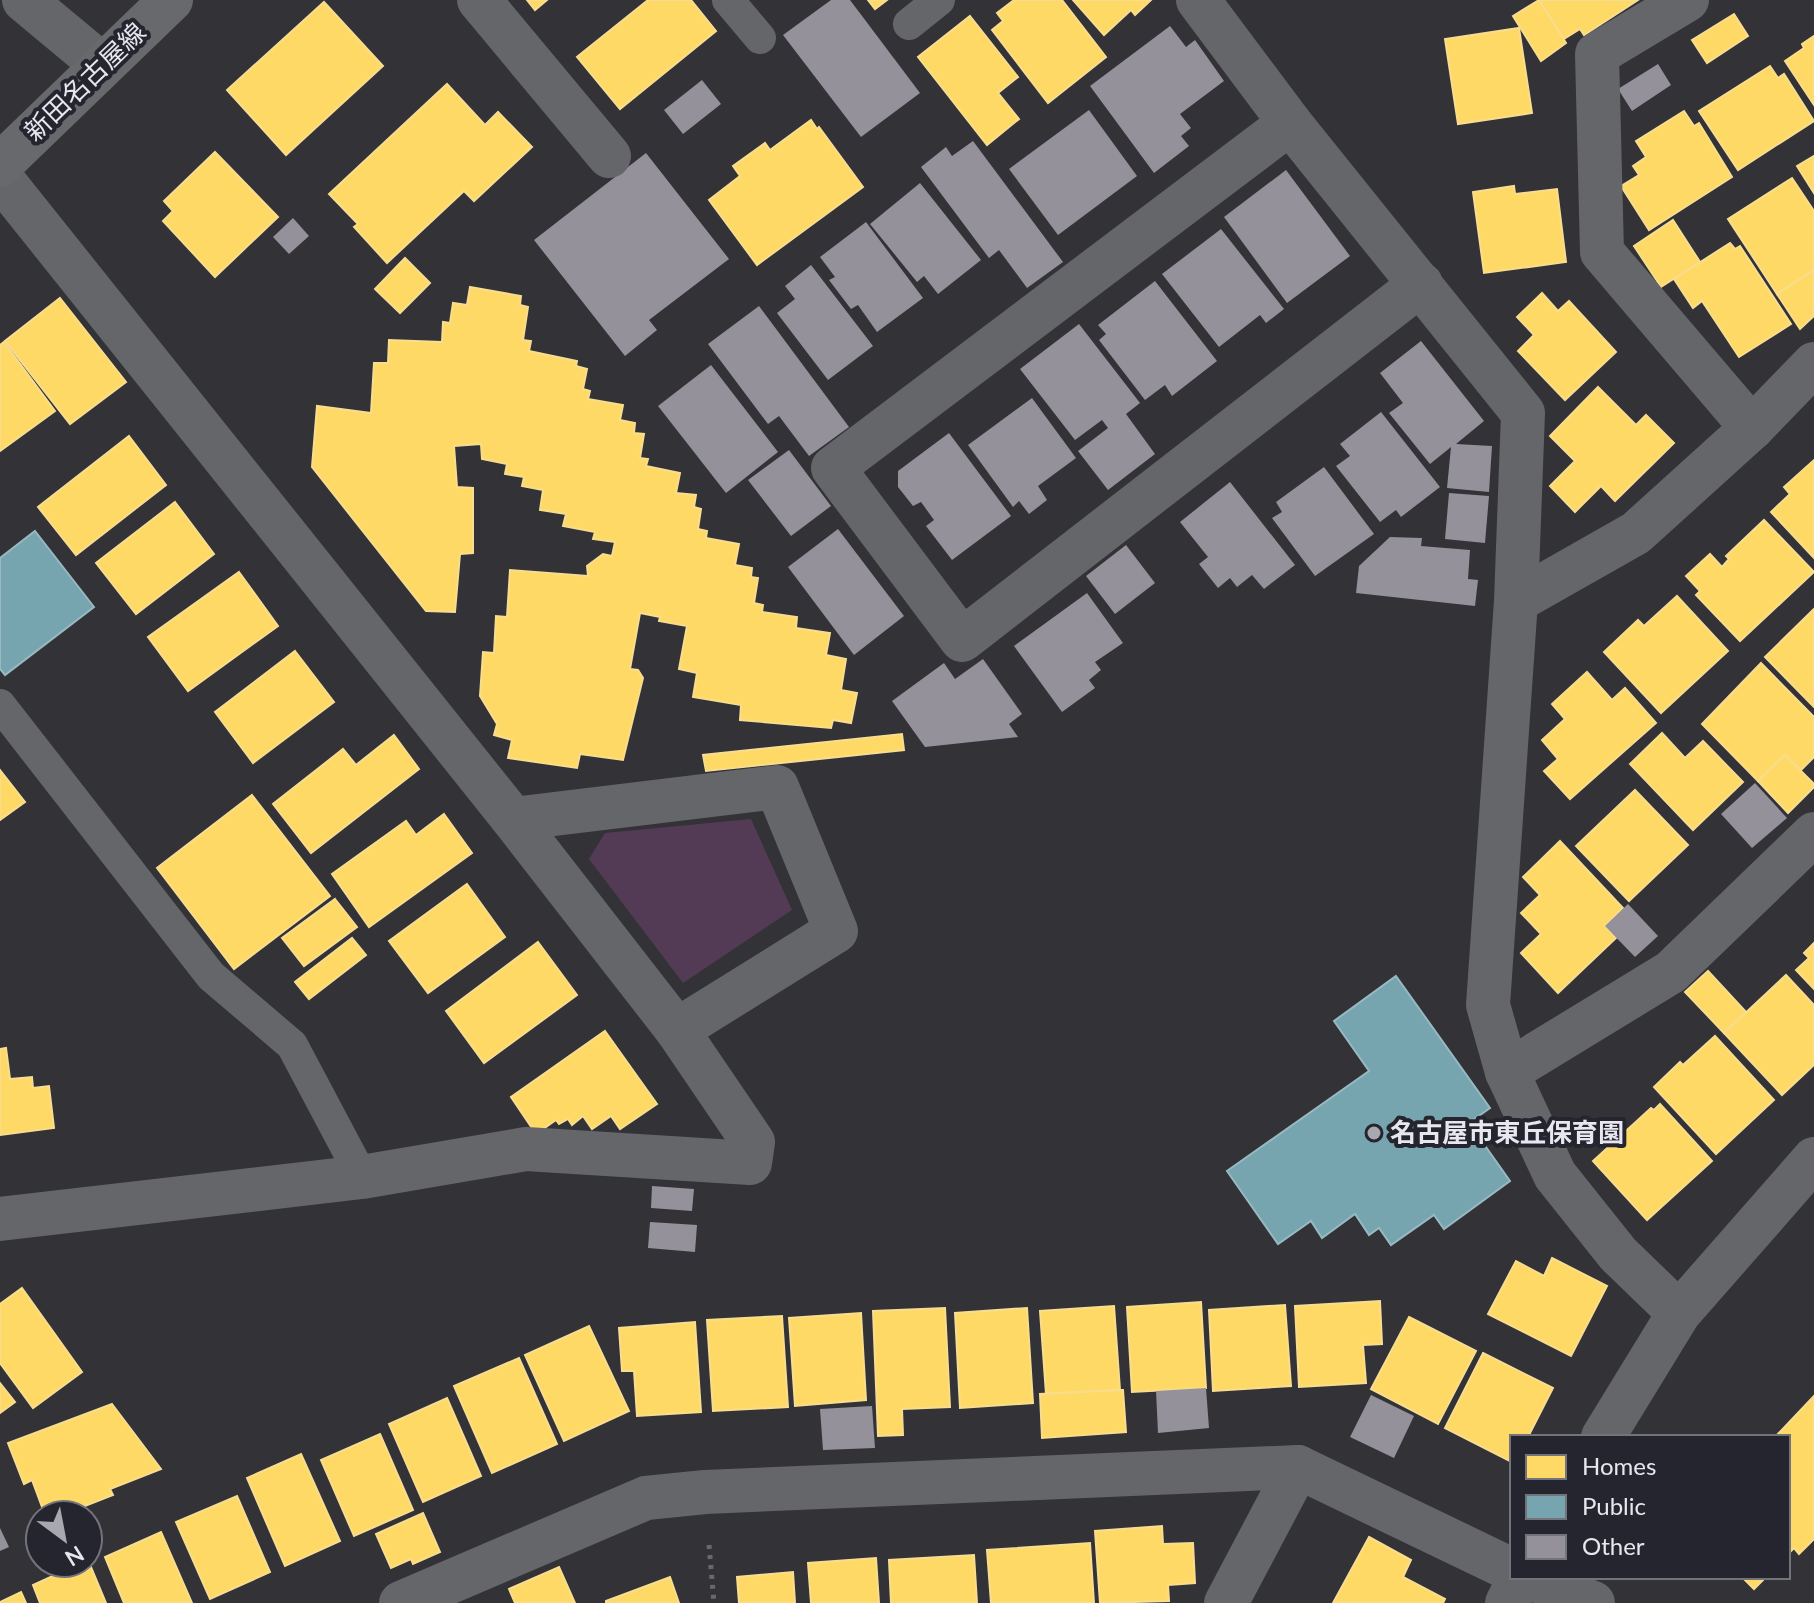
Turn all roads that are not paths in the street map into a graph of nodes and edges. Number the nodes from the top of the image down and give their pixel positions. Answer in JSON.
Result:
{"nodes":[{"id":1,"x":24,"y":0,"type":"edge"},
{"id":2,"x":171,"y":0,"type":"edge"},
{"id":3,"x":479,"y":0,"type":"edge"},
{"id":4,"x":728,"y":0,"type":"edge"},
{"id":5,"x":939,"y":0,"type":"edge"},
{"id":6,"x":1198,"y":0,"type":"edge"},
{"id":7,"x":1687,"y":0,"type":"edge"},
{"id":8,"x":909,"y":24,"type":"dead end"},
{"id":9,"x":760,"y":38,"type":"dead end"},
{"id":10,"x":102,"y":65,"type":"junction"},
{"id":11,"x":1290,"y":123,"type":"junction"},
{"id":12,"x":609,"y":156,"type":"dead end"},
{"id":13,"x":0,"y":165,"type":"edge"},
{"id":14,"x":0,"y":177,"type":"edge"},
{"id":15,"x":1421,"y":284,"type":"junction"},
{"id":16,"x":1814,"y":364,"type":"edge"},
{"id":17,"x":1752,"y":428,"type":"junction"},
{"id":18,"x":1516,"y":601,"type":"junction"},
{"id":19,"x":0,"y":705,"type":"edge"},
{"id":20,"x":513,"y":819,"type":"junction"},
{"id":21,"x":1814,"y":834,"type":"edge"},
{"id":22,"x":677,"y":1030,"type":"junction"},
{"id":23,"x":1507,"y":1072,"type":"junction"},
{"id":24,"x":1814,"y":1159,"type":"edge"},
{"id":25,"x":362,"y":1177,"type":"junction"},
{"id":26,"x":0,"y":1219,"type":"edge"},
{"id":27,"x":1679,"y":1313,"type":"junction"},
{"id":28,"x":1604,"y":1435,"type":"edge"},
{"id":29,"x":1298,"y":1467,"type":"junction"},
{"id":30,"x":1510,"y":1569,"type":"edge"},
{"id":31,"x":1519,"y":1579,"type":"edge"},
{"id":32,"x":1533,"y":1579,"type":"edge"},
{"id":33,"x":401,"y":1603,"type":"edge"},
{"id":34,"x":1226,"y":1603,"type":"edge"},
{"id":35,"x":1507,"y":1603,"type":"edge"},
{"id":36,"x":1593,"y":1603,"type":"edge"}],
"edges":[{"from":1,"to":10,"type":"street"},
{"from":2,"to":10,"type":"main road","name":"新田名古屋線"},
{"from":3,"to":12,"type":"street"},
{"from":4,"to":9,"type":"lane"},
{"from":5,"to":8,"type":"lane"},
{"from":6,"to":11,"type":"street"},
{"from":7,"to":17,"type":"street"},
{"from":10,"to":13,"type":"main road","name":"新田名古屋線"},
{"from":11,"to":15,"type":"street"},
{"from":11,"to":15,"type":"street"},
{"from":14,"to":20,"type":"street"},
{"from":15,"to":18,"type":"street"},
{"from":16,"to":17,"type":"street"},
{"from":17,"to":18,"type":"street"},
{"from":18,"to":23,"type":"street"},
{"from":19,"to":25,"type":"lane"},
{"from":20,"to":22,"type":"street"},
{"from":20,"to":22,"type":"street"},
{"from":21,"to":23,"type":"street"},
{"from":22,"to":25,"type":"street"},
{"from":23,"to":27,"type":"street"},
{"from":24,"to":27,"type":"street"},
{"from":25,"to":26,"type":"street"},
{"from":27,"to":28,"type":"street"},
{"from":29,"to":30,"type":"street"},
{"from":29,"to":33,"type":"street"},
{"from":29,"to":34,"type":"street"},
{"from":31,"to":35,"type":"street"},
{"from":32,"to":36,"type":"street"}]}
